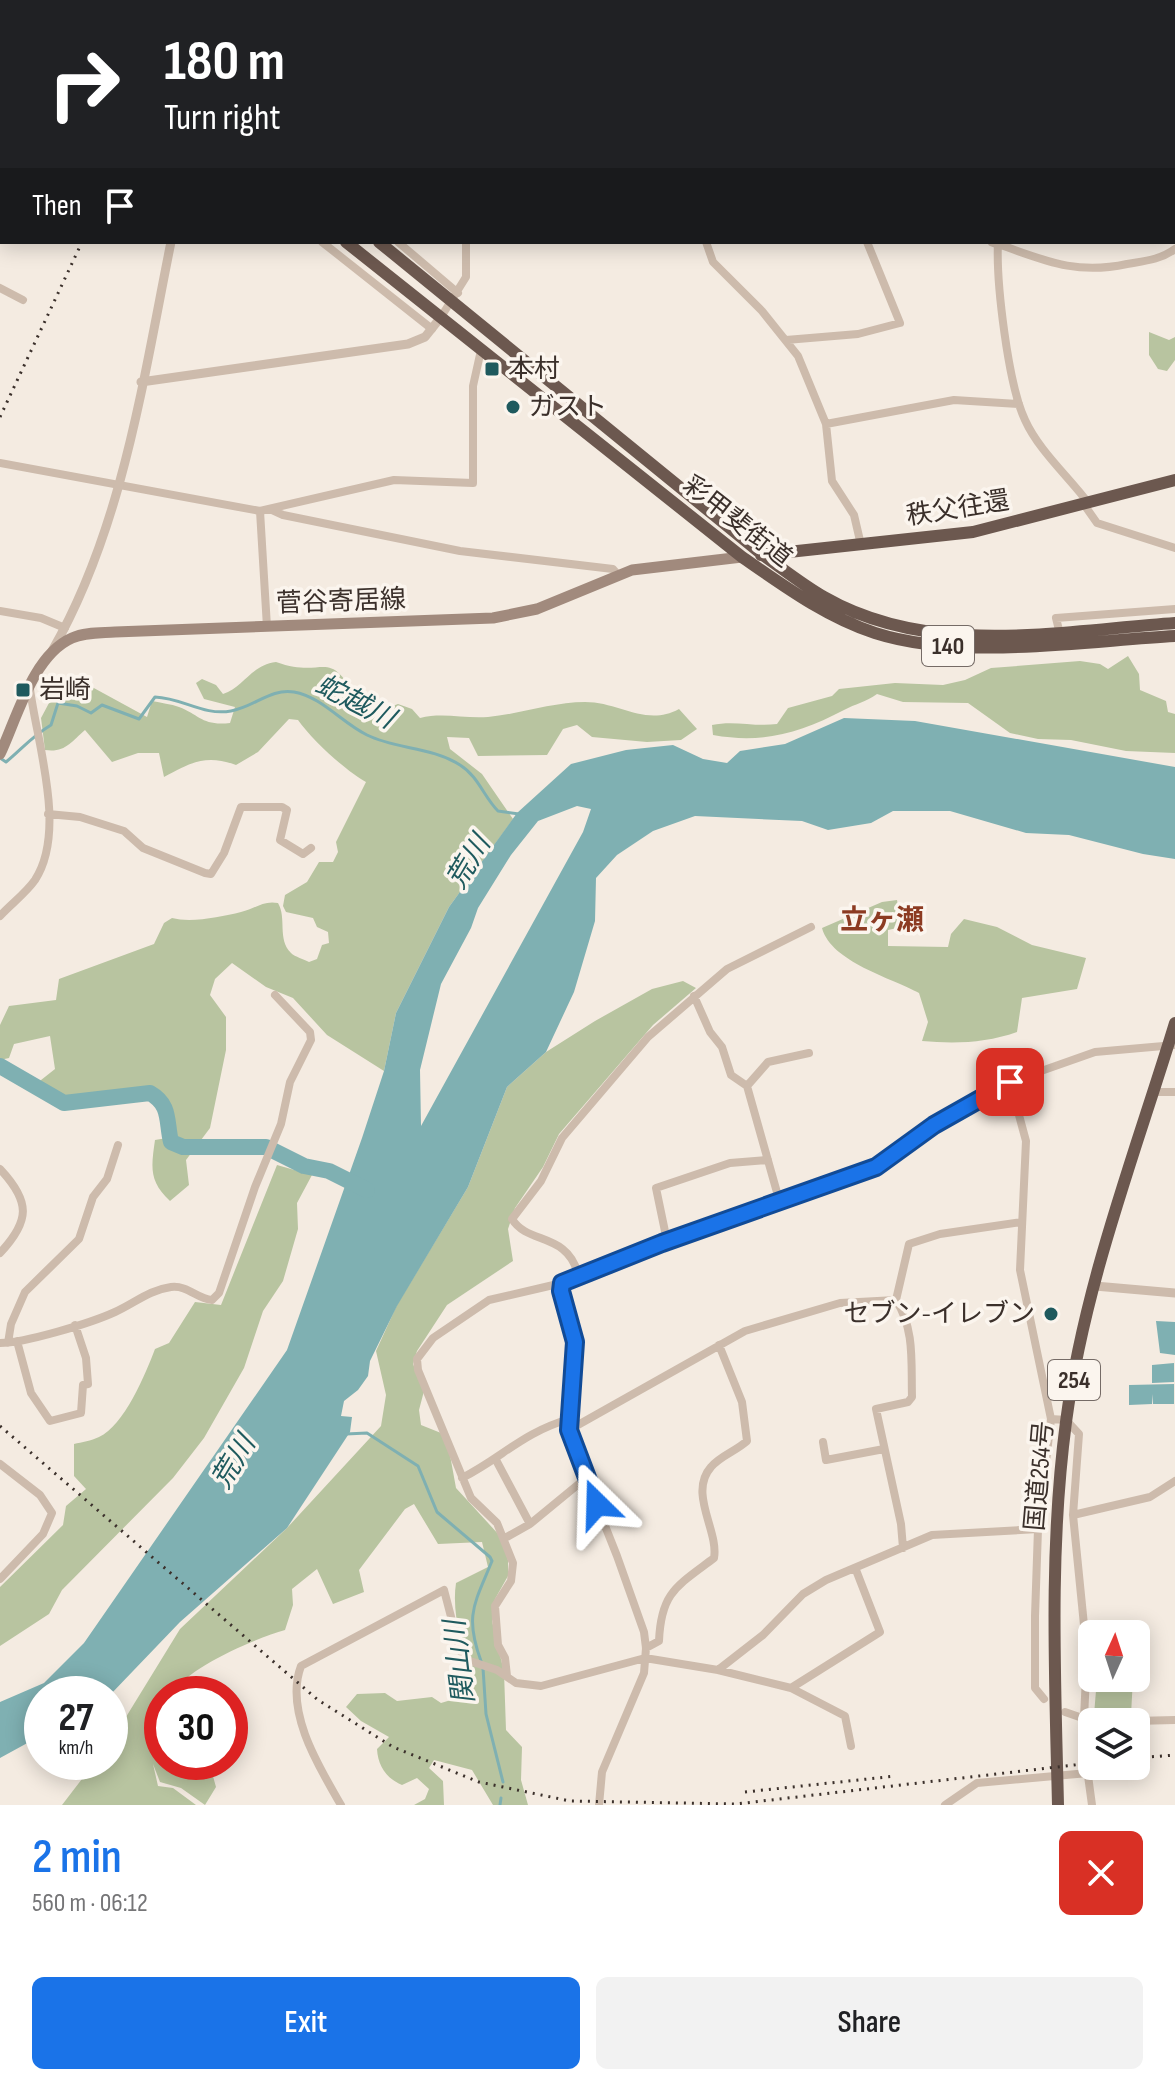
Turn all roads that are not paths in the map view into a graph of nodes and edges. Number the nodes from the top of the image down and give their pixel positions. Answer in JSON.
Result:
{"nodes":[{"id":1,"x":171,"y":244,"type":"edge"},
{"id":2,"x":325,"y":244,"type":"edge"},
{"id":3,"x":349,"y":244,"type":"edge"},
{"id":4,"x":382,"y":244,"type":"edge"},
{"id":5,"x":400,"y":244,"type":"edge"},
{"id":6,"x":466,"y":244,"type":"edge"},
{"id":7,"x":707,"y":244,"type":"edge"},
{"id":8,"x":868,"y":244,"type":"edge"},
{"id":9,"x":996,"y":244,"type":"edge"},
{"id":10,"x":999,"y":244,"type":"edge"},
{"id":11,"x":1175,"y":249,"type":"edge"},
{"id":12,"x":0,"y":288,"type":"edge"},
{"id":13,"x":455,"y":297,"type":"junction"},
{"id":14,"x":23,"y":300,"type":"dead end"},
{"id":15,"x":441,"y":317,"type":"junction"},
{"id":16,"x":432,"y":329,"type":"junction"},
{"id":17,"x":786,"y":340,"type":"junction"},
{"id":18,"x":481,"y":350,"type":"junction"},
{"id":19,"x":141,"y":382,"type":"junction"},
{"id":20,"x":1019,"y":404,"type":"junction"},
{"id":21,"x":826,"y":424,"type":"junction"},
{"id":22,"x":0,"y":463,"type":"edge"},
{"id":23,"x":664,"y":471,"type":"junction"},
{"id":24,"x":1175,"y":480,"type":"edge"},
{"id":25,"x":119,"y":484,"type":"junction"},
{"id":26,"x":654,"y":485,"type":"junction"},
{"id":27,"x":1087,"y":505,"type":"junction"},
{"id":28,"x":265,"y":510,"type":"junction"},
{"id":29,"x":861,"y":545,"type":"junction"},
{"id":30,"x":1175,"y":548,"type":"edge"},
{"id":31,"x":763,"y":555,"type":"junction"},
{"id":32,"x":742,"y":557,"type":"junction"},
{"id":33,"x":619,"y":576,"type":"junction"},
{"id":34,"x":1175,"y":609,"type":"edge"},
{"id":35,"x":0,"y":611,"type":"edge"},
{"id":36,"x":1175,"y":623,"type":"edge"},
{"id":37,"x":877,"y":626,"type":"junction"},
{"id":38,"x":267,"y":627,"type":"junction"},
{"id":39,"x":65,"y":628,"type":"junction"},
{"id":40,"x":1175,"y":636,"type":"edge"},
{"id":41,"x":1061,"y":637,"type":"junction"},
{"id":42,"x":52,"y":651,"type":"junction"},
{"id":43,"x":30,"y":689,"type":"junction"},
{"id":44,"x":0,"y":754,"type":"edge"},
{"id":45,"x":48,"y":814,"type":"junction"},
{"id":46,"x":311,"y":848,"type":"dead end"},
{"id":47,"x":0,"y":916,"type":"edge"},
{"id":48,"x":811,"y":927,"type":"dead end"},
{"id":49,"x":275,"y":995,"type":"dead end"},
{"id":50,"x":694,"y":996,"type":"junction"},
{"id":51,"x":1175,"y":1023,"type":"edge"},
{"id":52,"x":1172,"y":1045,"type":"edge"},
{"id":53,"x":809,"y":1053,"type":"dead end"},
{"id":54,"x":1010,"y":1082,"type":"junction"},
{"id":55,"x":747,"y":1086,"type":"junction"},
{"id":56,"x":1153,"y":1092,"type":"junction"},
{"id":57,"x":1175,"y":1092,"type":"edge"},
{"id":58,"x":118,"y":1145,"type":"dead end"},
{"id":59,"x":768,"y":1160,"type":"junction"},
{"id":60,"x":0,"y":1169,"type":"edge"},
{"id":61,"x":780,"y":1203,"type":"junction"},
{"id":62,"x":1021,"y":1222,"type":"junction"},
{"id":63,"x":667,"y":1241,"type":"junction"},
{"id":64,"x":0,"y":1253,"type":"edge"},
{"id":65,"x":578,"y":1274,"type":"junction"},
{"id":66,"x":562,"y":1283,"type":"junction"},
{"id":67,"x":1095,"y":1286,"type":"junction"},
{"id":68,"x":1175,"y":1293,"type":"edge"},
{"id":69,"x":896,"y":1300,"type":"junction"},
{"id":70,"x":75,"y":1325,"type":"junction"},
{"id":71,"x":8,"y":1342,"type":"edge"},
{"id":72,"x":719,"y":1345,"type":"junction"},
{"id":73,"x":569,"y":1419,"type":"junction"},
{"id":74,"x":1051,"y":1419,"type":"junction"},
{"id":75,"x":1066,"y":1420,"type":"junction"},
{"id":76,"x":569,"y":1430,"type":"junction"},
{"id":77,"x":823,"y":1442,"type":"dead end"},
{"id":78,"x":884,"y":1449,"type":"junction"},
{"id":79,"x":496,"y":1460,"type":"junction"},
{"id":80,"x":0,"y":1464,"type":"edge"},
{"id":81,"x":462,"y":1478,"type":"junction"},
{"id":82,"x":586,"y":1478,"type":"junction"},
{"id":83,"x":1175,"y":1481,"type":"edge"},
{"id":84,"x":1073,"y":1515,"type":"junction"},
{"id":85,"x":530,"y":1524,"type":"junction"},
{"id":86,"x":1038,"y":1529,"type":"junction"},
{"id":87,"x":505,"y":1538,"type":"junction"},
{"id":88,"x":903,"y":1548,"type":"junction"},
{"id":89,"x":856,"y":1570,"type":"junction"},
{"id":90,"x":0,"y":1579,"type":"edge"},
{"id":91,"x":645,"y":1653,"type":"junction"},
{"id":92,"x":718,"y":1670,"type":"junction"},
{"id":93,"x":507,"y":1676,"type":"junction"},
{"id":94,"x":791,"y":1688,"type":"junction"},
{"id":95,"x":1044,"y":1699,"type":"dead end"},
{"id":96,"x":1085,"y":1708,"type":"edge"},
{"id":97,"x":1065,"y":1712,"type":"dead end"},
{"id":98,"x":1078,"y":1718,"type":"edge"},
{"id":99,"x":1150,"y":1720,"type":"edge"},
{"id":100,"x":1175,"y":1720,"type":"edge"},
{"id":101,"x":851,"y":1746,"type":"dead end"},
{"id":102,"x":1078,"y":1774,"type":"edge"},
{"id":103,"x":1089,"y":1780,"type":"edge"},
{"id":104,"x":341,"y":1805,"type":"edge"},
{"id":105,"x":599,"y":1805,"type":"edge"},
{"id":106,"x":945,"y":1805,"type":"edge"},
{"id":107,"x":1058,"y":1805,"type":"edge"},
{"id":108,"x":1092,"y":1805,"type":"edge"}],
"edges":[{"from":1,"to":19,"type":"street"},
{"from":2,"to":16,"type":"street"},
{"from":3,"to":15,"type":"highway","name":"彩甲斐街道","number":"140"},
{"from":4,"to":13,"type":"highway","name":"彩甲斐街道","number":"140"},
{"from":5,"to":13,"type":"street"},
{"from":6,"to":13,"type":"street"},
{"from":7,"to":17,"type":"street"},
{"from":8,"to":17,"type":"street"},
{"from":9,"to":20,"type":"street"},
{"from":10,"to":11,"type":"street"},
{"from":12,"to":14,"type":"street"},
{"from":13,"to":15,"type":"street"},
{"from":13,"to":23,"type":"highway","name":"彩甲斐街道","number":"140"},
{"from":15,"to":16,"type":"street"},
{"from":15,"to":18,"type":"highway","name":"彩甲斐街道","number":"140"},
{"from":16,"to":19,"type":"street"},
{"from":17,"to":21,"type":"street"},
{"from":18,"to":26,"type":"highway","name":"彩甲斐街道","number":"140"},
{"from":18,"to":28,"type":"street"},
{"from":19,"to":25,"type":"street"},
{"from":20,"to":21,"type":"street"},
{"from":20,"to":27,"type":"street"},
{"from":21,"to":29,"type":"street"},
{"from":22,"to":25,"type":"street"},
{"from":23,"to":26,"type":"highway"},
{"from":23,"to":31,"type":"highway","name":"彩甲斐街道","number":"140"},
{"from":24,"to":27,"type":"highway","name":"秩父往還"},
{"from":25,"to":28,"type":"street"},
{"from":25,"to":39,"type":"street"},
{"from":26,"to":32,"type":"highway","name":"彩甲斐街道","number":"140"},
{"from":27,"to":29,"type":"highway","name":"秩父往還"},
{"from":27,"to":30,"type":"street"},
{"from":28,"to":33,"type":"street"},
{"from":28,"to":38,"type":"street"},
{"from":29,"to":31,"type":"highway","name":"秩父往還"},
{"from":31,"to":32,"type":"highway","name":"秩父往還"},
{"from":31,"to":37,"type":"highway","name":"彩甲斐街道","number":"140"},
{"from":32,"to":33,"type":"main road","name":"菅谷寄居線"},
{"from":32,"to":37,"type":"highway","name":"彩甲斐街道","number":"140"},
{"from":33,"to":38,"type":"main road","name":"菅谷寄居線"},
{"from":34,"to":41,"type":"street"},
{"from":35,"to":39,"type":"street"},
{"from":36,"to":41,"type":"highway","name":"彩甲斐街道","number":"140"},
{"from":37,"to":41,"type":"highway","name":"彩甲斐街道","number":"140"},
{"from":38,"to":42,"type":"main road","name":"菅谷寄居線"},
{"from":39,"to":42,"type":"street"},
{"from":40,"to":41,"type":"highway","name":"彩甲斐街道","number":"140"},
{"from":42,"to":43,"type":"main road"},
{"from":43,"to":44,"type":"main road"},
{"from":43,"to":45,"type":"street"},
{"from":45,"to":46,"type":"street"},
{"from":45,"to":47,"type":"street"},
{"from":48,"to":50,"type":"street"},
{"from":49,"to":70,"type":"street"},
{"from":50,"to":55,"type":"street"},
{"from":50,"to":65,"type":"street"},
{"from":51,"to":52,"type":"highway","name":"国道254号","number":"254"},
{"from":52,"to":54,"type":"street"},
{"from":52,"to":56,"type":"highway","name":"国道254号","number":"254"},
{"from":53,"to":55,"type":"street"},
{"from":54,"to":61,"type":"street"},
{"from":54,"to":62,"type":"street"},
{"from":55,"to":59,"type":"street"},
{"from":56,"to":57,"type":"street"},
{"from":56,"to":67,"type":"highway","name":"国道254号","number":"254"},
{"from":58,"to":71,"type":"street"},
{"from":59,"to":61,"type":"street"},
{"from":59,"to":63,"type":"street"},
{"from":60,"to":64,"type":"street"},
{"from":61,"to":63,"type":"street"},
{"from":62,"to":69,"type":"street"},
{"from":62,"to":74,"type":"street"},
{"from":63,"to":65,"type":"street"},
{"from":65,"to":66,"type":"street"},
{"from":66,"to":73,"type":"street"},
{"from":66,"to":81,"type":"street"},
{"from":67,"to":68,"type":"street"},
{"from":67,"to":75,"type":"highway","name":"国道254号","number":"254"},
{"from":69,"to":72,"type":"street"},
{"from":69,"to":78,"type":"street"},
{"from":70,"to":71,"type":"street"},
{"from":70,"to":71,"type":"street"},
{"from":72,"to":76,"type":"street"},
{"from":72,"to":91,"type":"street"},
{"from":73,"to":76,"type":"street"},
{"from":73,"to":79,"type":"street"},
{"from":74,"to":75,"type":"street"},
{"from":74,"to":86,"type":"street"},
{"from":75,"to":84,"type":"street"},
{"from":75,"to":107,"type":"highway","name":"国道254号","number":"254"},
{"from":76,"to":82,"type":"street"},
{"from":77,"to":78,"type":"street"},
{"from":78,"to":88,"type":"street"},
{"from":79,"to":81,"type":"street"},
{"from":79,"to":85,"type":"street"},
{"from":80,"to":90,"type":"street"},
{"from":81,"to":87,"type":"street"},
{"from":82,"to":85,"type":"street"},
{"from":82,"to":91,"type":"street"},
{"from":83,"to":84,"type":"street"},
{"from":84,"to":96,"type":"street"},
{"from":85,"to":87,"type":"street"},
{"from":86,"to":88,"type":"street"},
{"from":86,"to":95,"type":"street"},
{"from":87,"to":93,"type":"street"},
{"from":88,"to":89,"type":"street"},
{"from":89,"to":92,"type":"street"},
{"from":89,"to":94,"type":"street"},
{"from":91,"to":92,"type":"street"},
{"from":91,"to":93,"type":"street"},
{"from":91,"to":105,"type":"street"},
{"from":92,"to":94,"type":"street"},
{"from":93,"to":104,"type":"street"},
{"from":94,"to":101,"type":"street"},
{"from":97,"to":98,"type":"street"},
{"from":99,"to":100,"type":"street"},
{"from":102,"to":106,"type":"street"},
{"from":103,"to":108,"type":"street"}]}
